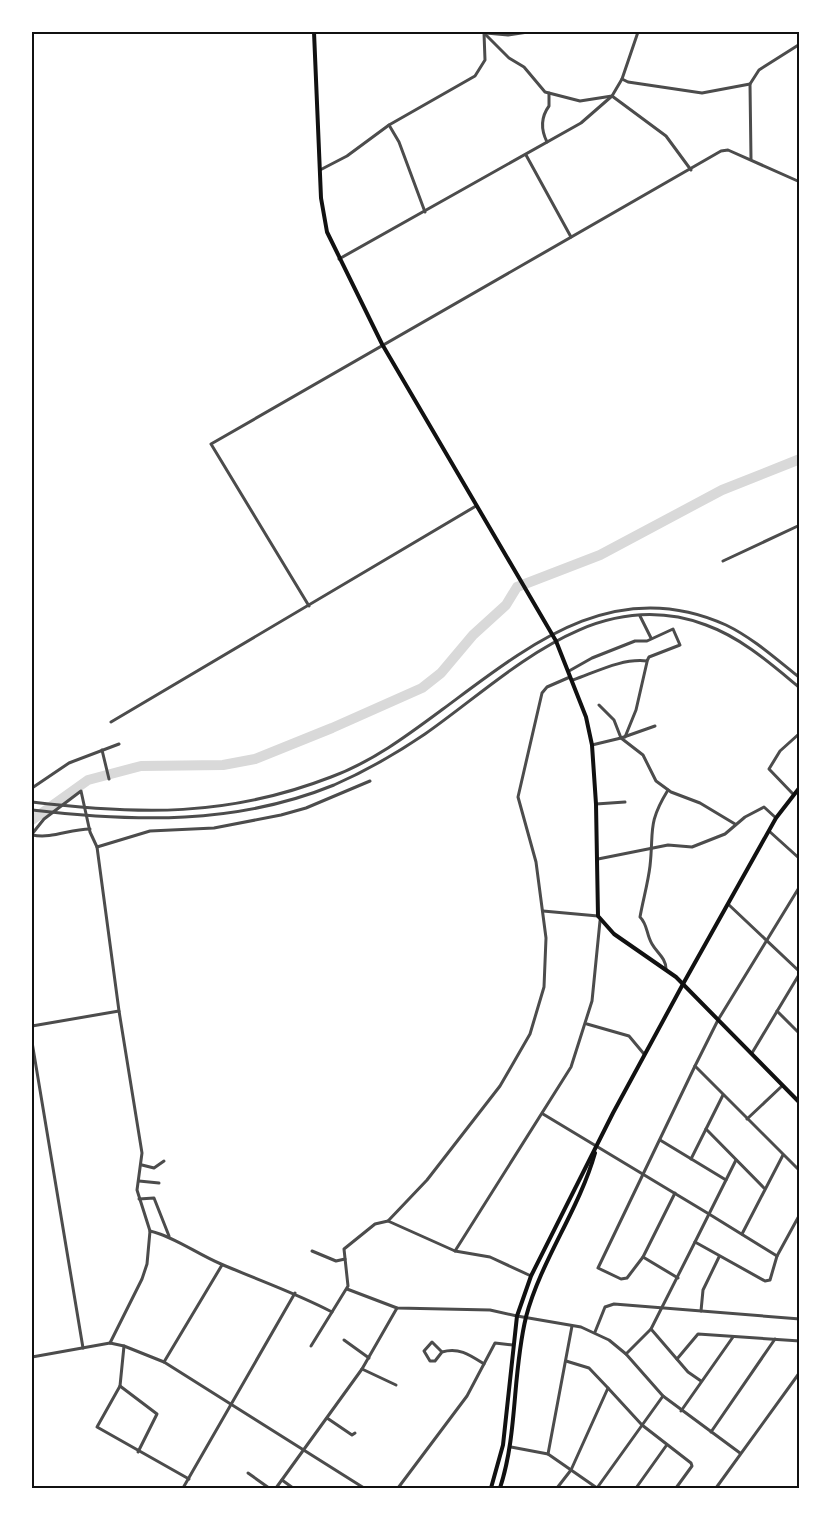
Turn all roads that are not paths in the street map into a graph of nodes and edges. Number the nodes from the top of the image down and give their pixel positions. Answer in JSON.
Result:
{"nodes":[{"id":1,"x":314,"y":32,"type":"edge"},
{"id":2,"x":484,"y":32,"type":"edge"},
{"id":3,"x":528,"y":32,"type":"edge"},
{"id":4,"x":638,"y":32,"type":"edge"},
{"id":5,"x":800,"y":44,"type":"edge"},
{"id":6,"x":622,"y":79,"type":"junction"},
{"id":7,"x":750,"y":84,"type":"junction"},
{"id":8,"x":549,"y":93,"type":"junction"},
{"id":9,"x":612,"y":96,"type":"junction"},
{"id":10,"x":389,"y":125,"type":"junction"},
{"id":11,"x":547,"y":141,"type":"junction"},
{"id":12,"x":526,"y":155,"type":"junction"},
{"id":13,"x":751,"y":159,"type":"junction"},
{"id":14,"x":320,"y":170,"type":"junction"},
{"id":15,"x":691,"y":170,"type":"junction"},
{"id":16,"x":800,"y":182,"type":"edge"},
{"id":17,"x":425,"y":212,"type":"junction"},
{"id":18,"x":571,"y":237,"type":"junction"},
{"id":19,"x":339,"y":259,"type":"junction"},
{"id":20,"x":382,"y":344,"type":"junction"},
{"id":21,"x":477,"y":505,"type":"junction"},
{"id":22,"x":800,"y":525,"type":"edge"},
{"id":23,"x":723,"y":561,"type":"dead end"},
{"id":24,"x":309,"y":606,"type":"junction"},
{"id":25,"x":640,"y":616,"type":"junction"},
{"id":26,"x":551,"y":633,"type":"junction"},
{"id":27,"x":651,"y":639,"type":"junction"},
{"id":28,"x":556,"y":641,"type":"junction"},
{"id":29,"x":647,"y":661,"type":"junction"},
{"id":30,"x":569,"y":670,"type":"junction"},
{"id":31,"x":572,"y":678,"type":"junction"},
{"id":32,"x":800,"y":678,"type":"edge"},
{"id":33,"x":800,"y":688,"type":"edge"},
{"id":34,"x":599,"y":705,"type":"dead end"},
{"id":35,"x":111,"y":722,"type":"dead end"},
{"id":36,"x":655,"y":726,"type":"dead end"},
{"id":37,"x":800,"y":733,"type":"edge"},
{"id":38,"x":623,"y":738,"type":"junction"},
{"id":39,"x":119,"y":744,"type":"dead end"},
{"id":40,"x":592,"y":745,"type":"junction"},
{"id":41,"x":102,"y":750,"type":"junction"},
{"id":42,"x":109,"y":779,"type":"dead end"},
{"id":43,"x":370,"y":781,"type":"dead end"},
{"id":44,"x":800,"y":787,"type":"edge"},
{"id":45,"x":32,"y":788,"type":"edge"},
{"id":46,"x":668,"y":790,"type":"junction"},
{"id":47,"x":793,"y":794,"type":"junction"},
{"id":48,"x":32,"y":802,"type":"edge"},
{"id":49,"x":625,"y":802,"type":"dead end"},
{"id":50,"x":596,"y":804,"type":"junction"},
{"id":51,"x":32,"y":810,"type":"edge"},
{"id":52,"x":776,"y":818,"type":"junction"},
{"id":53,"x":735,"y":824,"type":"junction"},
{"id":54,"x":90,"y":829,"type":"junction"},
{"id":55,"x":769,"y":831,"type":"junction"},
{"id":56,"x":32,"y":834,"type":"edge"},
{"id":57,"x":98,"y":847,"type":"junction"},
{"id":58,"x":649,"y":848,"type":"junction"},
{"id":59,"x":598,"y":859,"type":"junction"},
{"id":60,"x":800,"y":859,"type":"edge"},
{"id":61,"x":800,"y":886,"type":"edge"},
{"id":62,"x":728,"y":904,"type":"junction"},
{"id":63,"x":543,"y":911,"type":"junction"},
{"id":64,"x":599,"y":919,"type":"junction"},
{"id":65,"x":766,"y":940,"type":"junction"},
{"id":66,"x":666,"y":970,"type":"junction"},
{"id":67,"x":800,"y":972,"type":"edge"},
{"id":68,"x":683,"y":984,"type":"junction"},
{"id":69,"x":119,"y":1011,"type":"junction"},
{"id":70,"x":777,"y":1011,"type":"junction"},
{"id":71,"x":718,"y":1020,"type":"junction"},
{"id":72,"x":587,"y":1024,"type":"junction"},
{"id":73,"x":32,"y":1026,"type":"edge"},
{"id":74,"x":800,"y":1034,"type":"edge"},
{"id":75,"x":32,"y":1042,"type":"edge"},
{"id":76,"x":645,"y":1054,"type":"junction"},
{"id":77,"x":751,"y":1055,"type":"junction"},
{"id":78,"x":695,"y":1066,"type":"junction"},
{"id":79,"x":782,"y":1086,"type":"junction"},
{"id":80,"x":723,"y":1095,"type":"junction"},
{"id":81,"x":800,"y":1103,"type":"edge"},
{"id":82,"x":543,"y":1114,"type":"junction"},
{"id":83,"x":747,"y":1119,"type":"junction"},
{"id":84,"x":706,"y":1129,"type":"junction"},
{"id":85,"x":660,"y":1140,"type":"junction"},
{"id":86,"x":596,"y":1146,"type":"junction"},
{"id":87,"x":783,"y":1155,"type":"junction"},
{"id":88,"x":691,"y":1159,"type":"junction"},
{"id":89,"x":736,"y":1160,"type":"junction"},
{"id":90,"x":164,"y":1161,"type":"dead end"},
{"id":91,"x":142,"y":1165,"type":"junction"},
{"id":92,"x":800,"y":1171,"type":"edge"},
{"id":93,"x":643,"y":1174,"type":"junction"},
{"id":94,"x":726,"y":1180,"type":"junction"},
{"id":95,"x":139,"y":1181,"type":"junction"},
{"id":96,"x":159,"y":1183,"type":"dead end"},
{"id":97,"x":764,"y":1188,"type":"junction"},
{"id":98,"x":675,"y":1194,"type":"junction"},
{"id":99,"x":139,"y":1199,"type":"junction"},
{"id":100,"x":709,"y":1214,"type":"junction"},
{"id":101,"x":800,"y":1214,"type":"edge"},
{"id":102,"x":388,"y":1221,"type":"junction"},
{"id":103,"x":150,"y":1231,"type":"junction"},
{"id":104,"x":742,"y":1234,"type":"junction"},
{"id":105,"x":170,"y":1237,"type":"junction"},
{"id":106,"x":695,"y":1242,"type":"junction"},
{"id":107,"x":312,"y":1251,"type":"dead end"},
{"id":108,"x":455,"y":1251,"type":"junction"},
{"id":109,"x":777,"y":1256,"type":"junction"},
{"id":110,"x":643,"y":1257,"type":"junction"},
{"id":111,"x":719,"y":1257,"type":"junction"},
{"id":112,"x":345,"y":1260,"type":"junction"},
{"id":113,"x":222,"y":1264,"type":"junction"},
{"id":114,"x":531,"y":1276,"type":"junction"},
{"id":115,"x":678,"y":1278,"type":"junction"},
{"id":116,"x":347,"y":1289,"type":"junction"},
{"id":117,"x":295,"y":1293,"type":"junction"},
{"id":118,"x":397,"y":1308,"type":"junction"},
{"id":119,"x":664,"y":1308,"type":"junction"},
{"id":120,"x":701,"y":1311,"type":"junction"},
{"id":121,"x":332,"y":1312,"type":"junction"},
{"id":122,"x":517,"y":1316,"type":"junction"},
{"id":123,"x":526,"y":1318,"type":"junction"},
{"id":124,"x":800,"y":1319,"type":"edge"},
{"id":125,"x":573,"y":1326,"type":"junction"},
{"id":126,"x":651,"y":1329,"type":"junction"},
{"id":127,"x":595,"y":1332,"type":"junction"},
{"id":128,"x":733,"y":1337,"type":"junction"},
{"id":129,"x":775,"y":1339,"type":"junction"},
{"id":130,"x":344,"y":1340,"type":"dead end"},
{"id":131,"x":800,"y":1341,"type":"edge"},
{"id":132,"x":110,"y":1343,"type":"junction"},
{"id":133,"x":513,"y":1345,"type":"junction"},
{"id":134,"x":124,"y":1346,"type":"junction"},
{"id":135,"x":311,"y":1346,"type":"dead end"},
{"id":136,"x":83,"y":1348,"type":"junction"},
{"id":137,"x":442,"y":1352,"type":"junction"},
{"id":138,"x":626,"y":1354,"type":"junction"},
{"id":139,"x":32,"y":1357,"type":"edge"},
{"id":140,"x":369,"y":1358,"type":"junction"},
{"id":141,"x":677,"y":1359,"type":"junction"},
{"id":142,"x":566,"y":1361,"type":"junction"},
{"id":143,"x":164,"y":1362,"type":"junction"},
{"id":144,"x":484,"y":1364,"type":"junction"},
{"id":145,"x":362,"y":1369,"type":"junction"},
{"id":146,"x":800,"y":1372,"type":"edge"},
{"id":147,"x":701,"y":1381,"type":"junction"},
{"id":148,"x":396,"y":1385,"type":"dead end"},
{"id":149,"x":120,"y":1386,"type":"junction"},
{"id":150,"x":608,"y":1388,"type":"junction"},
{"id":151,"x":663,"y":1396,"type":"junction"},
{"id":152,"x":231,"y":1406,"type":"junction"},
{"id":153,"x":681,"y":1411,"type":"junction"},
{"id":154,"x":327,"y":1418,"type":"junction"},
{"id":155,"x":642,"y":1425,"type":"junction"},
{"id":156,"x":711,"y":1432,"type":"junction"},
{"id":157,"x":355,"y":1434,"type":"dead end"},
{"id":158,"x":667,"y":1445,"type":"junction"},
{"id":159,"x":511,"y":1447,"type":"junction"},
{"id":160,"x":303,"y":1450,"type":"junction"},
{"id":161,"x":138,"y":1452,"type":"junction"},
{"id":162,"x":740,"y":1453,"type":"junction"},
{"id":163,"x":548,"y":1454,"type":"junction"},
{"id":164,"x":571,"y":1470,"type":"junction"},
{"id":165,"x":248,"y":1473,"type":"dead end"},
{"id":166,"x":189,"y":1479,"type":"junction"},
{"id":167,"x":282,"y":1480,"type":"junction"},
{"id":168,"x":183,"y":1488,"type":"edge"},
{"id":169,"x":269,"y":1488,"type":"edge"},
{"id":170,"x":276,"y":1488,"type":"edge"},
{"id":171,"x":293,"y":1488,"type":"edge"},
{"id":172,"x":364,"y":1488,"type":"edge"},
{"id":173,"x":398,"y":1488,"type":"edge"},
{"id":174,"x":491,"y":1488,"type":"edge"},
{"id":175,"x":500,"y":1488,"type":"edge"},
{"id":176,"x":557,"y":1488,"type":"edge"},
{"id":177,"x":636,"y":1488,"type":"edge"},
{"id":178,"x":676,"y":1488,"type":"edge"},
{"id":179,"x":716,"y":1488,"type":"edge"}],
"edges":[{"from":1,"to":14,"type":"main road"},
{"from":2,"to":3,"type":"street"},
{"from":2,"to":8,"type":"street"},
{"from":2,"to":10,"type":"street"},
{"from":4,"to":6,"type":"street"},
{"from":5,"to":7,"type":"street"},
{"from":6,"to":7,"type":"street"},
{"from":6,"to":9,"type":"street"},
{"from":7,"to":13,"type":"street"},
{"from":8,"to":9,"type":"street"},
{"from":8,"to":11,"type":"street"},
{"from":9,"to":11,"type":"street"},
{"from":9,"to":15,"type":"street"},
{"from":10,"to":14,"type":"street"},
{"from":10,"to":17,"type":"street"},
{"from":11,"to":12,"type":"street"},
{"from":12,"to":17,"type":"street"},
{"from":12,"to":18,"type":"street"},
{"from":13,"to":15,"type":"street"},
{"from":13,"to":16,"type":"street"},
{"from":14,"to":19,"type":"main road"},
{"from":15,"to":18,"type":"street"},
{"from":17,"to":19,"type":"street"},
{"from":18,"to":20,"type":"street"},
{"from":19,"to":20,"type":"main road"},
{"from":20,"to":21,"type":"main road"},
{"from":20,"to":24,"type":"street"},
{"from":21,"to":24,"type":"street"},
{"from":21,"to":26,"type":"main road"},
{"from":22,"to":23,"type":"street"},
{"from":24,"to":35,"type":"street"},
{"from":25,"to":27,"type":"street"},
{"from":25,"to":28,"type":"street"},
{"from":25,"to":33,"type":"street"},
{"from":26,"to":28,"type":"main road"},
{"from":26,"to":32,"type":"street"},
{"from":26,"to":48,"type":"street"},
{"from":27,"to":29,"type":"street"},
{"from":27,"to":30,"type":"street"},
{"from":28,"to":30,"type":"main road"},
{"from":28,"to":51,"type":"street"},
{"from":29,"to":31,"type":"street"},
{"from":29,"to":38,"type":"street"},
{"from":30,"to":31,"type":"main road"},
{"from":31,"to":40,"type":"main road"},
{"from":31,"to":63,"type":"street"},
{"from":34,"to":38,"type":"street"},
{"from":36,"to":38,"type":"street"},
{"from":37,"to":47,"type":"street"},
{"from":38,"to":40,"type":"street"},
{"from":38,"to":46,"type":"street"},
{"from":39,"to":41,"type":"street"},
{"from":40,"to":50,"type":"main road"},
{"from":41,"to":42,"type":"street"},
{"from":41,"to":45,"type":"street"},
{"from":43,"to":57,"type":"street"},
{"from":44,"to":47,"type":"main road"},
{"from":46,"to":53,"type":"street"},
{"from":46,"to":58,"type":"street"},
{"from":47,"to":52,"type":"main road"},
{"from":49,"to":50,"type":"street"},
{"from":50,"to":59,"type":"main road"},
{"from":52,"to":53,"type":"street"},
{"from":52,"to":55,"type":"main road"},
{"from":53,"to":58,"type":"street"},
{"from":54,"to":56,"type":"street"},
{"from":54,"to":56,"type":"street"},
{"from":54,"to":57,"type":"street"},
{"from":55,"to":60,"type":"street"},
{"from":55,"to":62,"type":"main road"},
{"from":57,"to":69,"type":"street"},
{"from":58,"to":59,"type":"street"},
{"from":58,"to":66,"type":"street"},
{"from":59,"to":64,"type":"main road"},
{"from":61,"to":65,"type":"street"},
{"from":62,"to":65,"type":"street"},
{"from":62,"to":68,"type":"main road"},
{"from":63,"to":64,"type":"street"},
{"from":63,"to":102,"type":"street"},
{"from":64,"to":66,"type":"main road"},
{"from":64,"to":72,"type":"street"},
{"from":65,"to":67,"type":"street"},
{"from":65,"to":71,"type":"street"},
{"from":66,"to":68,"type":"main road"},
{"from":67,"to":70,"type":"street"},
{"from":68,"to":71,"type":"main road"},
{"from":68,"to":76,"type":"main road"},
{"from":69,"to":73,"type":"street"},
{"from":69,"to":91,"type":"street"},
{"from":70,"to":74,"type":"street"},
{"from":70,"to":77,"type":"street"},
{"from":71,"to":77,"type":"main road"},
{"from":71,"to":78,"type":"street"},
{"from":72,"to":76,"type":"street"},
{"from":72,"to":82,"type":"street"},
{"from":75,"to":136,"type":"street"},
{"from":76,"to":86,"type":"main road"},
{"from":77,"to":79,"type":"main road"},
{"from":78,"to":80,"type":"street"},
{"from":78,"to":85,"type":"street"},
{"from":79,"to":81,"type":"main road"},
{"from":79,"to":83,"type":"street"},
{"from":80,"to":83,"type":"street"},
{"from":80,"to":84,"type":"street"},
{"from":82,"to":86,"type":"street"},
{"from":82,"to":108,"type":"street"},
{"from":83,"to":87,"type":"street"},
{"from":84,"to":88,"type":"street"},
{"from":84,"to":89,"type":"street"},
{"from":85,"to":88,"type":"street"},
{"from":85,"to":93,"type":"street"},
{"from":86,"to":93,"type":"street"},
{"from":86,"to":114,"type":"main road"},
{"from":86,"to":123,"type":"main road"},
{"from":87,"to":92,"type":"street"},
{"from":87,"to":97,"type":"street"},
{"from":88,"to":94,"type":"street"},
{"from":89,"to":94,"type":"street"},
{"from":89,"to":97,"type":"street"},
{"from":90,"to":91,"type":"street"},
{"from":91,"to":95,"type":"street"},
{"from":93,"to":98,"type":"street"},
{"from":93,"to":110,"type":"street"},
{"from":94,"to":100,"type":"street"},
{"from":95,"to":96,"type":"street"},
{"from":95,"to":99,"type":"street"},
{"from":97,"to":104,"type":"street"},
{"from":98,"to":100,"type":"street"},
{"from":98,"to":110,"type":"street"},
{"from":99,"to":103,"type":"street"},
{"from":99,"to":105,"type":"street"},
{"from":100,"to":104,"type":"street"},
{"from":100,"to":106,"type":"street"},
{"from":101,"to":109,"type":"street"},
{"from":102,"to":108,"type":"street"},
{"from":102,"to":112,"type":"street"},
{"from":103,"to":105,"type":"street"},
{"from":103,"to":132,"type":"street"},
{"from":104,"to":109,"type":"street"},
{"from":105,"to":113,"type":"street"},
{"from":106,"to":111,"type":"street"},
{"from":106,"to":115,"type":"street"},
{"from":107,"to":112,"type":"street"},
{"from":108,"to":114,"type":"street"},
{"from":109,"to":111,"type":"street"},
{"from":110,"to":115,"type":"street"},
{"from":111,"to":120,"type":"street"},
{"from":112,"to":116,"type":"street"},
{"from":113,"to":117,"type":"street"},
{"from":113,"to":143,"type":"street"},
{"from":114,"to":122,"type":"main road"},
{"from":115,"to":119,"type":"street"},
{"from":116,"to":118,"type":"street"},
{"from":116,"to":121,"type":"street"},
{"from":117,"to":121,"type":"street"},
{"from":117,"to":152,"type":"street"},
{"from":118,"to":122,"type":"street"},
{"from":118,"to":140,"type":"street"},
{"from":119,"to":120,"type":"street"},
{"from":119,"to":126,"type":"street"},
{"from":119,"to":127,"type":"street"},
{"from":120,"to":124,"type":"street"},
{"from":121,"to":135,"type":"street"},
{"from":122,"to":123,"type":"street"},
{"from":122,"to":133,"type":"main road"},
{"from":123,"to":125,"type":"street"},
{"from":123,"to":159,"type":"main road"},
{"from":125,"to":127,"type":"street"},
{"from":125,"to":142,"type":"street"},
{"from":126,"to":138,"type":"street"},
{"from":126,"to":141,"type":"street"},
{"from":127,"to":138,"type":"street"},
{"from":128,"to":129,"type":"street"},
{"from":128,"to":141,"type":"street"},
{"from":128,"to":147,"type":"street"},
{"from":129,"to":131,"type":"street"},
{"from":129,"to":156,"type":"street"},
{"from":130,"to":140,"type":"street"},
{"from":132,"to":134,"type":"street"},
{"from":132,"to":136,"type":"street"},
{"from":133,"to":144,"type":"street"},
{"from":133,"to":174,"type":"main road"},
{"from":134,"to":143,"type":"street"},
{"from":134,"to":149,"type":"street"},
{"from":136,"to":139,"type":"street"},
{"from":137,"to":137,"type":"street"},
{"from":137,"to":144,"type":"street"},
{"from":138,"to":151,"type":"street"},
{"from":140,"to":145,"type":"street"},
{"from":141,"to":147,"type":"street"},
{"from":142,"to":150,"type":"street"},
{"from":142,"to":163,"type":"street"},
{"from":143,"to":152,"type":"street"},
{"from":144,"to":173,"type":"street"},
{"from":145,"to":148,"type":"street"},
{"from":145,"to":154,"type":"street"},
{"from":146,"to":162,"type":"street"},
{"from":147,"to":153,"type":"street"},
{"from":149,"to":161,"type":"street"},
{"from":149,"to":161,"type":"street"},
{"from":150,"to":155,"type":"street"},
{"from":150,"to":164,"type":"street"},
{"from":151,"to":153,"type":"street"},
{"from":151,"to":155,"type":"street"},
{"from":152,"to":160,"type":"street"},
{"from":152,"to":166,"type":"street"},
{"from":153,"to":156,"type":"street"},
{"from":154,"to":157,"type":"street"},
{"from":154,"to":160,"type":"street"},
{"from":155,"to":158,"type":"street"},
{"from":155,"to":164,"type":"street"},
{"from":156,"to":162,"type":"street"},
{"from":158,"to":177,"type":"street"},
{"from":158,"to":178,"type":"street"},
{"from":159,"to":163,"type":"street"},
{"from":159,"to":175,"type":"main road"},
{"from":160,"to":167,"type":"street"},
{"from":160,"to":172,"type":"street"},
{"from":161,"to":166,"type":"street"},
{"from":162,"to":179,"type":"street"},
{"from":163,"to":164,"type":"street"},
{"from":164,"to":176,"type":"street"},
{"from":165,"to":169,"type":"street"},
{"from":166,"to":168,"type":"street"},
{"from":167,"to":170,"type":"street"},
{"from":167,"to":171,"type":"street"}]}
